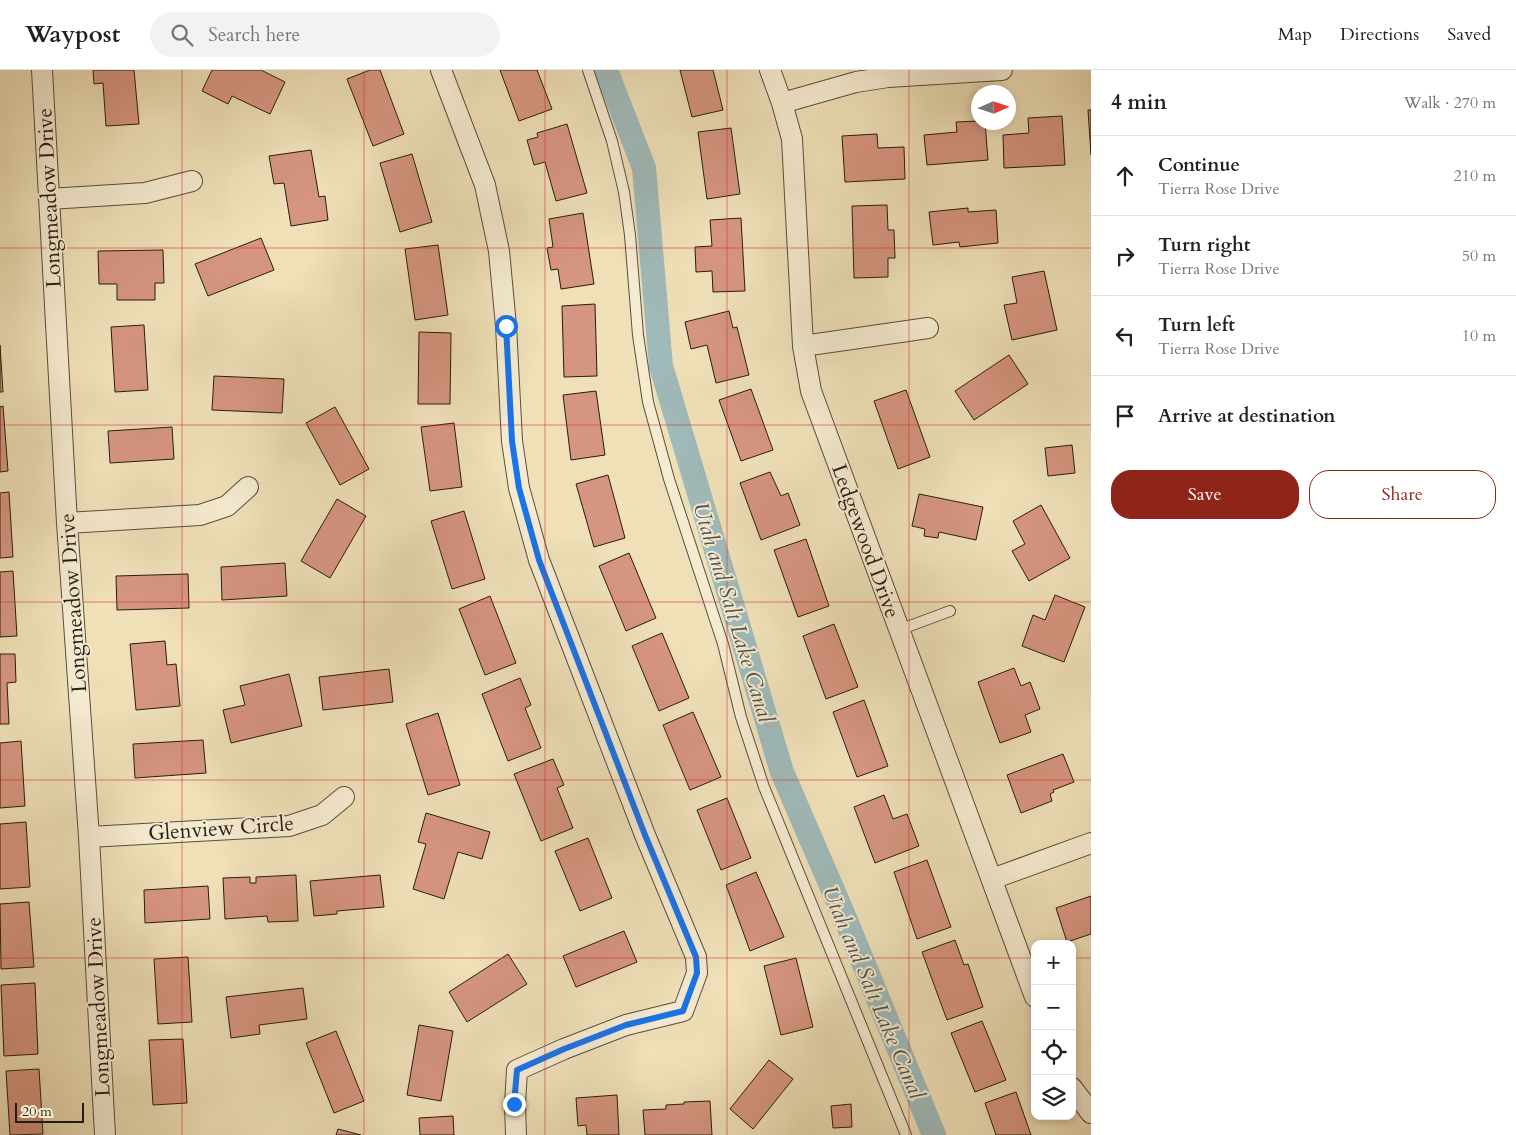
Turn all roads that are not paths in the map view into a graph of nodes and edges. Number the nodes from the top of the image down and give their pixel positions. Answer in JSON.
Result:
{"nodes":[{"id":1,"x":42,"y":70,"type":"edge"},
{"id":2,"x":441,"y":70,"type":"edge"},
{"id":3,"x":588,"y":70,"type":"edge"},
{"id":4,"x":770,"y":70,"type":"edge"},
{"id":5,"x":1002,"y":70,"type":"edge"},
{"id":6,"x":782,"y":103,"type":"junction"},
{"id":7,"x":192,"y":181,"type":"dead end"},
{"id":8,"x":50,"y":199,"type":"junction"},
{"id":9,"x":928,"y":328,"type":"dead end"},
{"id":10,"x":803,"y":346,"type":"junction"},
{"id":11,"x":248,"y":487,"type":"dead end"},
{"id":12,"x":67,"y":523,"type":"junction"},
{"id":13,"x":950,"y":611,"type":"dead end"},
{"id":14,"x":899,"y":630,"type":"junction"},
{"id":15,"x":344,"y":797,"type":"dead end"},
{"id":16,"x":89,"y":837,"type":"junction"},
{"id":17,"x":1091,"y":843,"type":"edge"},
{"id":18,"x":992,"y":879,"type":"junction"},
{"id":19,"x":1031,"y":986,"type":"edge"},
{"id":20,"x":1076,"y":1093,"type":"edge"},
{"id":21,"x":1091,"y":1112,"type":"edge"},
{"id":22,"x":105,"y":1135,"type":"edge"},
{"id":23,"x":516,"y":1135,"type":"edge"},
{"id":24,"x":906,"y":1135,"type":"edge"}],
"edges":[{"from":1,"to":8,"type":"street","name":"Longmeadow Drive"},
{"from":2,"to":23,"type":"street"},
{"from":3,"to":24,"type":"lane"},
{"from":4,"to":6,"type":"street","name":"Ledgewood Drive"},
{"from":5,"to":6,"type":"street"},
{"from":6,"to":10,"type":"street","name":"Ledgewood Drive"},
{"from":7,"to":8,"type":"street"},
{"from":8,"to":12,"type":"street","name":"Longmeadow Drive"},
{"from":9,"to":10,"type":"street"},
{"from":10,"to":14,"type":"street","name":"Ledgewood Drive"},
{"from":11,"to":12,"type":"street"},
{"from":12,"to":16,"type":"street","name":"Longmeadow Drive"},
{"from":13,"to":14,"type":"lane"},
{"from":14,"to":18,"type":"street","name":"Ledgewood Drive"},
{"from":15,"to":16,"type":"street","name":"Glenview Circle"},
{"from":16,"to":22,"type":"street","name":"Longmeadow Drive"},
{"from":17,"to":18,"type":"street"},
{"from":18,"to":19,"type":"street","name":"Ledgewood Drive"},
{"from":20,"to":21,"type":"street"}]}
